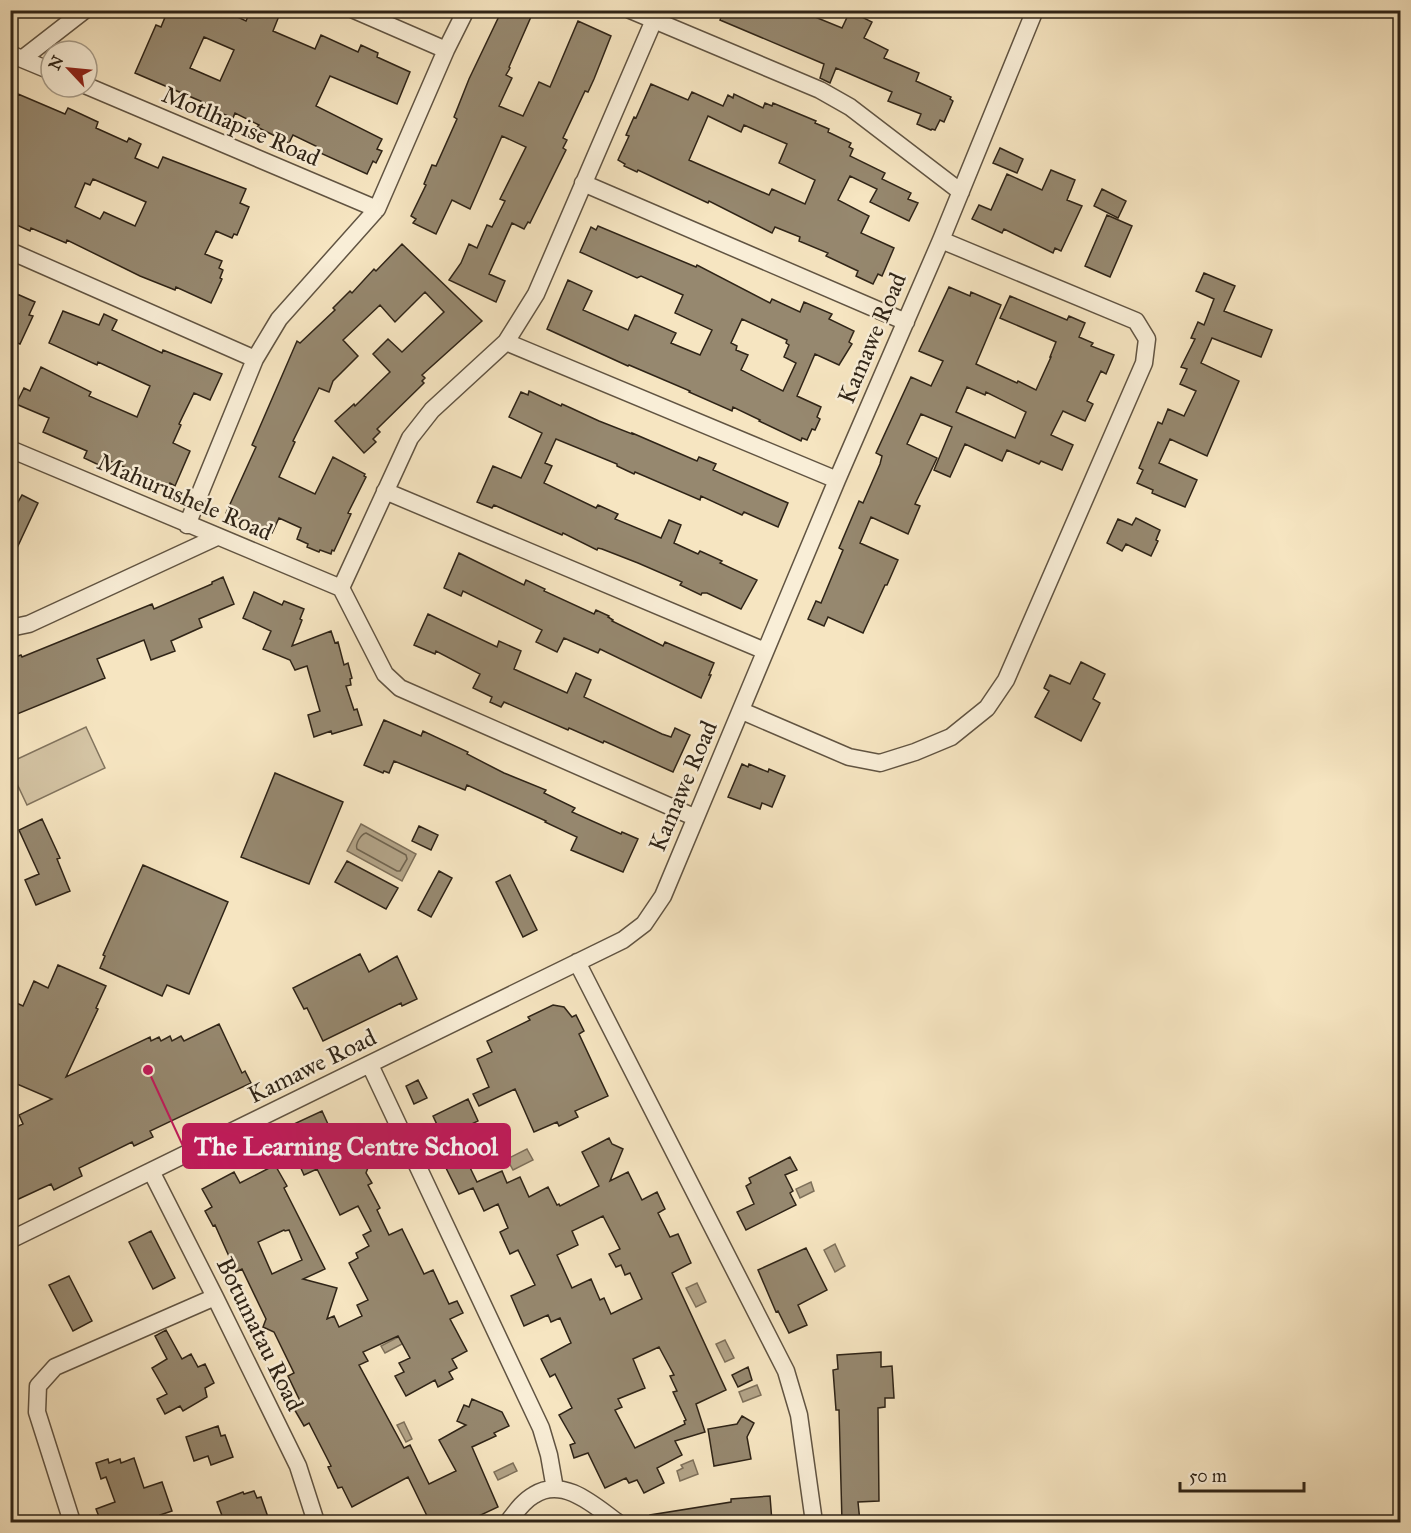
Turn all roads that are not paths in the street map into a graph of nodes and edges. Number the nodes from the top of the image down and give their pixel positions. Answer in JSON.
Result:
{"nodes":[{"id":1,"x":85,"y":10,"type":"edge"},
{"id":2,"x":354,"y":10,"type":"edge"},
{"id":3,"x":466,"y":10,"type":"edge"},
{"id":4,"x":630,"y":10,"type":"edge"},
{"id":5,"x":1035,"y":10,"type":"edge"},
{"id":6,"x":654,"y":20,"type":"junction"},
{"id":7,"x":447,"y":50,"type":"junction"},
{"id":8,"x":16,"y":56,"type":"edge"},
{"id":9,"x":39,"y":66,"type":"edge"},
{"id":10,"x":99,"y":92,"type":"edge"},
{"id":11,"x":583,"y":183,"type":"junction"},
{"id":12,"x":961,"y":192,"type":"junction"},
{"id":13,"x":377,"y":209,"type":"junction"},
{"id":14,"x":941,"y":240,"type":"junction"},
{"id":15,"x":10,"y":250,"type":"edge"},
{"id":16,"x":906,"y":322,"type":"junction"},
{"id":17,"x":506,"y":342,"type":"junction"},
{"id":18,"x":255,"y":359,"type":"junction"},
{"id":19,"x":10,"y":449,"type":"edge"},
{"id":20,"x":837,"y":480,"type":"junction"},
{"id":21,"x":385,"y":491,"type":"junction"},
{"id":22,"x":187,"y":525,"type":"junction"},
{"id":23,"x":217,"y":537,"type":"junction"},
{"id":24,"x":341,"y":588,"type":"junction"},
{"id":25,"x":10,"y":628,"type":"edge"},
{"id":26,"x":765,"y":651,"type":"junction"},
{"id":27,"x":742,"y":711,"type":"junction"},
{"id":28,"x":694,"y":818,"type":"junction"},
{"id":29,"x":578,"y":962,"type":"junction"},
{"id":30,"x":370,"y":1065,"type":"junction"},
{"id":31,"x":151,"y":1171,"type":"junction"},
{"id":32,"x":10,"y":1240,"type":"edge"},
{"id":33,"x":215,"y":1297,"type":"junction"},
{"id":34,"x":555,"y":1489,"type":"junction"},
{"id":35,"x":72,"y":1522,"type":"edge"},
{"id":36,"x":316,"y":1522,"type":"edge"},
{"id":37,"x":508,"y":1522,"type":"edge"},
{"id":38,"x":617,"y":1522,"type":"edge"},
{"id":39,"x":814,"y":1522,"type":"edge"}],
"edges":[{"from":1,"to":8,"type":"street"},
{"from":2,"to":7,"type":"street"},
{"from":3,"to":7,"type":"street"},
{"from":4,"to":6,"type":"street"},
{"from":5,"to":12,"type":"street","name":"Kamawe Road"},
{"from":6,"to":11,"type":"street"},
{"from":6,"to":12,"type":"street"},
{"from":7,"to":13,"type":"street"},
{"from":8,"to":9,"type":"street"},
{"from":10,"to":13,"type":"street","name":"Motlhapise Road"},
{"from":11,"to":16,"type":"street"},
{"from":11,"to":17,"type":"street"},
{"from":12,"to":14,"type":"street","name":"Kamawe Road"},
{"from":13,"to":18,"type":"street"},
{"from":14,"to":16,"type":"street","name":"Kamawe Road"},
{"from":14,"to":27,"type":"street"},
{"from":15,"to":18,"type":"street"},
{"from":16,"to":20,"type":"street","name":"Kamawe Road"},
{"from":17,"to":20,"type":"street"},
{"from":17,"to":21,"type":"street"},
{"from":18,"to":22,"type":"street"},
{"from":19,"to":22,"type":"street","name":"Mahurushele Road"},
{"from":20,"to":26,"type":"street","name":"Kamawe Road"},
{"from":21,"to":24,"type":"street"},
{"from":21,"to":26,"type":"street"},
{"from":22,"to":23,"type":"street","name":"Mahurushele Road"},
{"from":23,"to":24,"type":"street","name":"Mahurushele Road"},
{"from":23,"to":25,"type":"street"},
{"from":24,"to":28,"type":"street"},
{"from":26,"to":27,"type":"street","name":"Kamawe Road"},
{"from":27,"to":28,"type":"street","name":"Kamawe Road"},
{"from":28,"to":29,"type":"street","name":"Kamawe Road"},
{"from":29,"to":30,"type":"street","name":"Kamawe Road"},
{"from":29,"to":39,"type":"street"},
{"from":30,"to":31,"type":"street","name":"Kamawe Road"},
{"from":30,"to":34,"type":"street"},
{"from":31,"to":32,"type":"street","name":"Kamawe Road"},
{"from":31,"to":33,"type":"street","name":"Botumatau Road"},
{"from":33,"to":35,"type":"street"},
{"from":33,"to":36,"type":"street","name":"Botumatau Road"},
{"from":34,"to":37,"type":"street"},
{"from":34,"to":38,"type":"street"}]}
